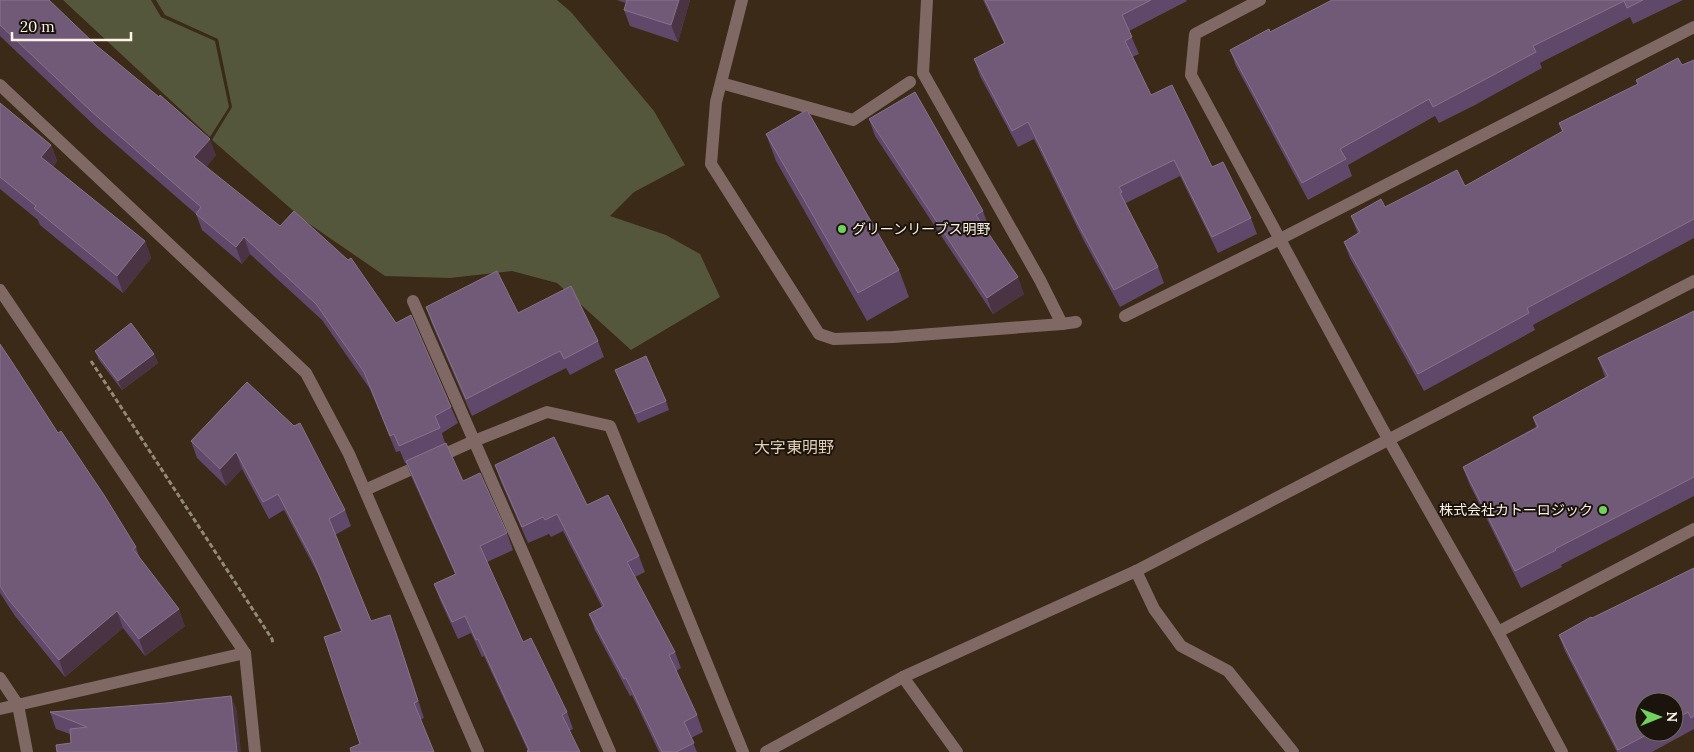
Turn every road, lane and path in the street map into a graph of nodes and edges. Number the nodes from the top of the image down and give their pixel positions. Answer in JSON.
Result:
{"nodes":[{"id":1,"x":742,"y":0,"type":"edge"},
{"id":2,"x":927,"y":0,"type":"edge"},
{"id":3,"x":1260,"y":0,"type":"edge"},
{"id":4,"x":1694,"y":27,"type":"edge"},
{"id":5,"x":910,"y":82,"type":"dead end"},
{"id":6,"x":720,"y":83,"type":"junction"},
{"id":7,"x":0,"y":85,"type":"edge"},
{"id":8,"x":1280,"y":239,"type":"junction"},
{"id":9,"x":1694,"y":281,"type":"edge"},
{"id":10,"x":0,"y":290,"type":"edge"},
{"id":11,"x":413,"y":301,"type":"dead end"},
{"id":12,"x":1125,"y":316,"type":"dead end"},
{"id":13,"x":1076,"y":322,"type":"dead end"},
{"id":14,"x":1062,"y":324,"type":"junction"},
{"id":15,"x":1389,"y":440,"type":"junction"},
{"id":16,"x":474,"y":441,"type":"junction"},
{"id":17,"x":365,"y":490,"type":"junction"},
{"id":18,"x":1694,"y":529,"type":"edge"},
{"id":19,"x":1136,"y":571,"type":"junction"},
{"id":20,"x":1498,"y":632,"type":"junction"},
{"id":21,"x":245,"y":653,"type":"junction"},
{"id":22,"x":903,"y":677,"type":"junction"},
{"id":23,"x":0,"y":678,"type":"edge"},
{"id":24,"x":18,"y":705,"type":"junction"},
{"id":25,"x":0,"y":709,"type":"edge"},
{"id":26,"x":27,"y":752,"type":"edge"},
{"id":27,"x":255,"y":752,"type":"edge"},
{"id":28,"x":478,"y":752,"type":"edge"},
{"id":29,"x":610,"y":752,"type":"edge"},
{"id":30,"x":743,"y":752,"type":"edge"},
{"id":31,"x":766,"y":752,"type":"edge"},
{"id":32,"x":957,"y":752,"type":"edge"},
{"id":33,"x":1293,"y":752,"type":"edge"},
{"id":34,"x":1562,"y":752,"type":"edge"}],
"edges":[{"from":1,"to":6,"type":"street"},
{"from":2,"to":14,"type":"street"},
{"from":3,"to":8,"type":"street"},
{"from":4,"to":8,"type":"street"},
{"from":5,"to":6,"type":"street"},
{"from":6,"to":14,"type":"street"},
{"from":7,"to":17,"type":"street"},
{"from":8,"to":12,"type":"street"},
{"from":8,"to":15,"type":"street"},
{"from":9,"to":15,"type":"street"},
{"from":10,"to":21,"type":"street"},
{"from":11,"to":16,"type":"street"},
{"from":13,"to":14,"type":"street"},
{"from":15,"to":19,"type":"street"},
{"from":15,"to":20,"type":"street"},
{"from":16,"to":17,"type":"street"},
{"from":16,"to":29,"type":"street"},
{"from":16,"to":30,"type":"street"},
{"from":17,"to":28,"type":"street"},
{"from":18,"to":20,"type":"street"},
{"from":19,"to":22,"type":"street"},
{"from":19,"to":33,"type":"street"},
{"from":20,"to":34,"type":"street"},
{"from":21,"to":24,"type":"street"},
{"from":21,"to":27,"type":"street"},
{"from":22,"to":31,"type":"street"},
{"from":22,"to":32,"type":"street"},
{"from":23,"to":24,"type":"street"},
{"from":24,"to":25,"type":"street"},
{"from":24,"to":26,"type":"street"}]}
